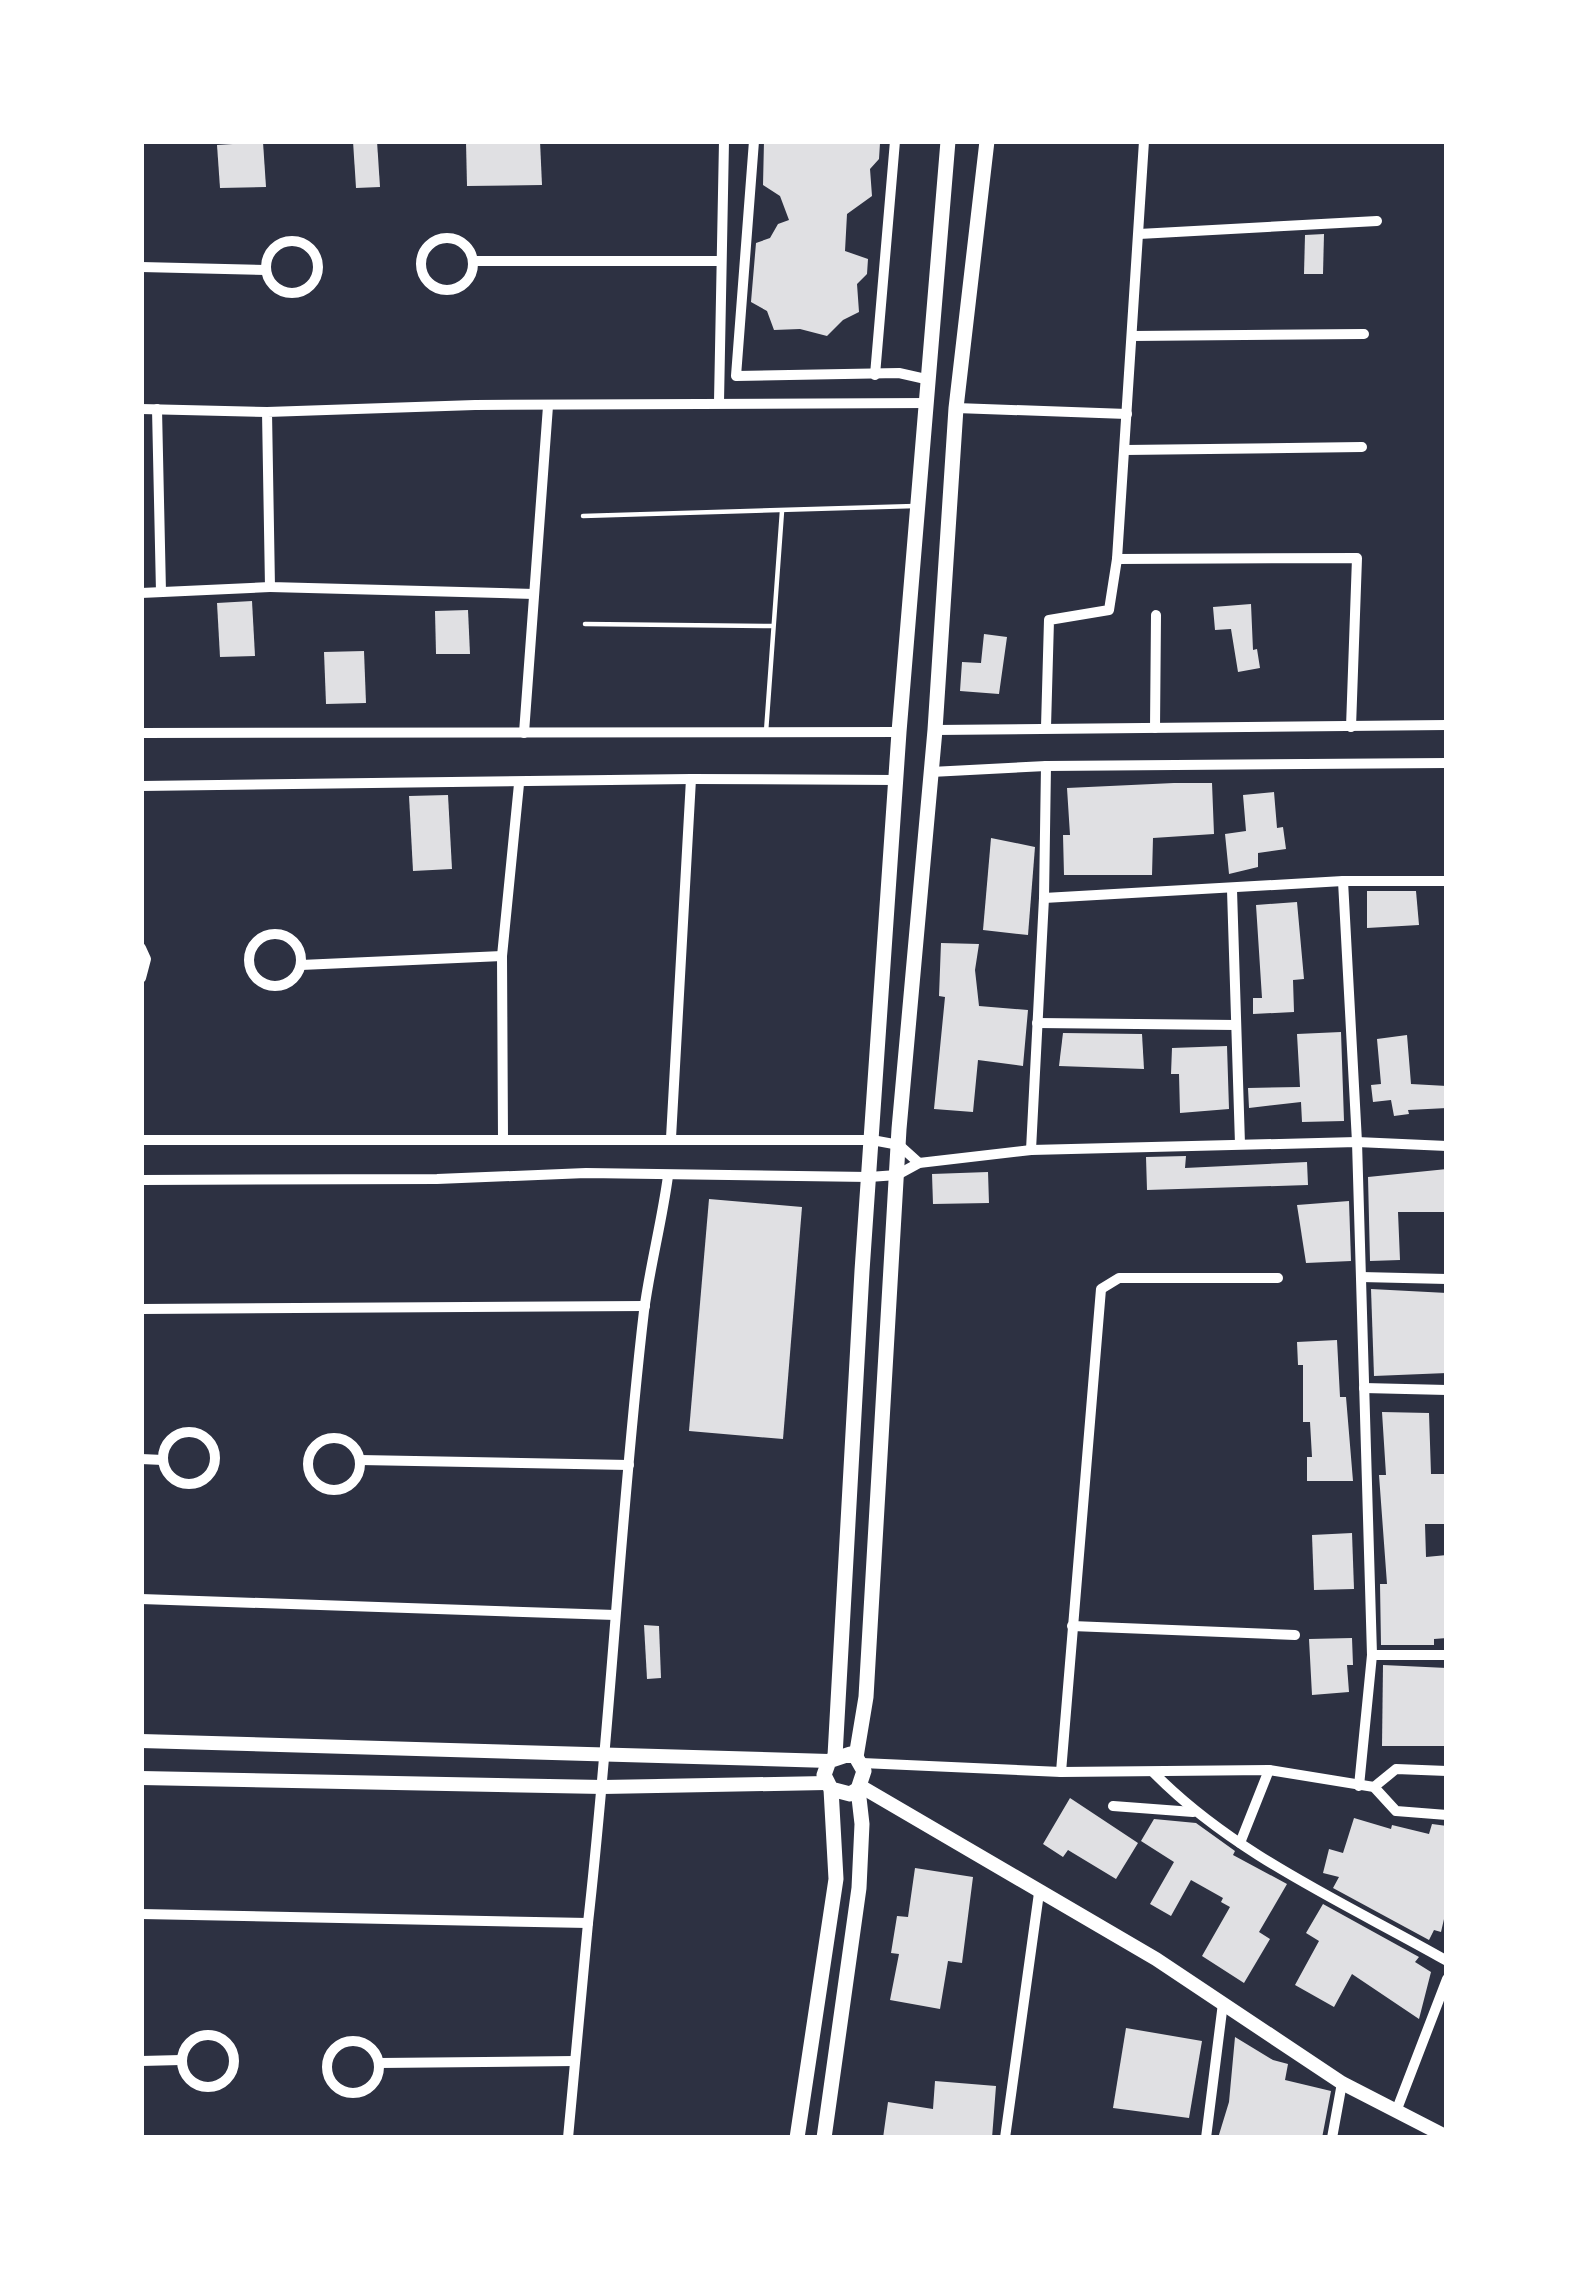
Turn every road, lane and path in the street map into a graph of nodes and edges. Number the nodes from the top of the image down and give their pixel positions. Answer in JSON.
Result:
{"nodes":[{"id":1,"x":724,"y":141,"type":"edge"},
{"id":2,"x":754,"y":141,"type":"edge"},
{"id":3,"x":895,"y":141,"type":"edge"},
{"id":4,"x":948,"y":141,"type":"edge"},
{"id":5,"x":987,"y":141,"type":"edge"},
{"id":6,"x":1144,"y":141,"type":"edge"},
{"id":7,"x":1377,"y":221,"type":"dead end"},
{"id":8,"x":1139,"y":233,"type":"junction"},
{"id":9,"x":473,"y":261,"type":"junction"},
{"id":10,"x":721,"y":261,"type":"junction"},
{"id":11,"x":141,"y":267,"type":"edge"},
{"id":12,"x":266,"y":270,"type":"junction"},
{"id":13,"x":1364,"y":334,"type":"dead end"},
{"id":14,"x":1132,"y":336,"type":"junction"},
{"id":15,"x":875,"y":374,"type":"junction"},
{"id":16,"x":930,"y":380,"type":"junction"},
{"id":17,"x":718,"y":401,"type":"junction"},
{"id":18,"x":928,"y":403,"type":"junction"},
{"id":19,"x":548,"y":406,"type":"junction"},
{"id":20,"x":956,"y":408,"type":"junction"},
{"id":21,"x":141,"y":409,"type":"edge"},
{"id":22,"x":157,"y":409,"type":"junction"},
{"id":23,"x":267,"y":412,"type":"junction"},
{"id":24,"x":1127,"y":414,"type":"junction"},
{"id":25,"x":1362,"y":447,"type":"dead end"},
{"id":26,"x":1125,"y":450,"type":"junction"},
{"id":27,"x":920,"y":506,"type":"junction"},
{"id":28,"x":782,"y":511,"type":"junction"},
{"id":29,"x":583,"y":516,"type":"dead end"},
{"id":30,"x":1118,"y":559,"type":"junction"},
{"id":31,"x":270,"y":587,"type":"junction"},
{"id":32,"x":141,"y":592,"type":"edge"},
{"id":33,"x":161,"y":592,"type":"junction"},
{"id":34,"x":534,"y":594,"type":"junction"},
{"id":35,"x":1156,"y":615,"type":"dead end"},
{"id":36,"x":585,"y":624,"type":"dead end"},
{"id":37,"x":772,"y":626,"type":"junction"},
{"id":38,"x":1447,"y":725,"type":"edge"},
{"id":39,"x":1046,"y":727,"type":"junction"},
{"id":40,"x":1351,"y":727,"type":"junction"},
{"id":41,"x":1155,"y":728,"type":"junction"},
{"id":42,"x":935,"y":730,"type":"junction"},
{"id":43,"x":766,"y":732,"type":"junction"},
{"id":44,"x":899,"y":732,"type":"junction"},
{"id":45,"x":141,"y":733,"type":"edge"},
{"id":46,"x":524,"y":733,"type":"junction"},
{"id":47,"x":1447,"y":763,"type":"edge"},
{"id":48,"x":1046,"y":766,"type":"junction"},
{"id":49,"x":932,"y":772,"type":"junction"},
{"id":50,"x":691,"y":778,"type":"junction"},
{"id":51,"x":896,"y":780,"type":"junction"},
{"id":52,"x":519,"y":784,"type":"junction"},
{"id":53,"x":141,"y":786,"type":"edge"},
{"id":54,"x":1343,"y":881,"type":"junction"},
{"id":55,"x":1447,"y":881,"type":"edge"},
{"id":56,"x":1232,"y":890,"type":"junction"},
{"id":57,"x":1044,"y":898,"type":"junction"},
{"id":58,"x":141,"y":948,"type":"edge"},
{"id":59,"x":502,"y":956,"type":"junction"},
{"id":60,"x":301,"y":965,"type":"junction"},
{"id":61,"x":141,"y":977,"type":"edge"},
{"id":62,"x":1037,"y":1023,"type":"junction"},
{"id":63,"x":1236,"y":1025,"type":"junction"},
{"id":64,"x":671,"y":1138,"type":"junction"},
{"id":65,"x":503,"y":1139,"type":"junction"},
{"id":66,"x":141,"y":1140,"type":"edge"},
{"id":67,"x":872,"y":1140,"type":"junction"},
{"id":68,"x":1358,"y":1142,"type":"junction"},
{"id":69,"x":1240,"y":1144,"type":"junction"},
{"id":70,"x":899,"y":1145,"type":"junction"},
{"id":71,"x":1447,"y":1146,"type":"edge"},
{"id":72,"x":1031,"y":1150,"type":"junction"},
{"id":73,"x":919,"y":1163,"type":"junction"},
{"id":74,"x":897,"y":1175,"type":"junction"},
{"id":75,"x":668,"y":1176,"type":"junction"},
{"id":76,"x":869,"y":1177,"type":"junction"},
{"id":77,"x":141,"y":1180,"type":"edge"},
{"id":78,"x":1361,"y":1277,"type":"junction"},
{"id":79,"x":1278,"y":1278,"type":"dead end"},
{"id":80,"x":1447,"y":1280,"type":"edge"},
{"id":81,"x":645,"y":1306,"type":"junction"},
{"id":82,"x":141,"y":1309,"type":"edge"},
{"id":83,"x":1364,"y":1388,"type":"junction"},
{"id":84,"x":1447,"y":1390,"type":"edge"},
{"id":85,"x":141,"y":1459,"type":"edge"},
{"id":86,"x":163,"y":1460,"type":"junction"},
{"id":87,"x":360,"y":1460,"type":"junction"},
{"id":88,"x":629,"y":1465,"type":"junction"},
{"id":89,"x":141,"y":1600,"type":"edge"},
{"id":90,"x":615,"y":1615,"type":"junction"},
{"id":91,"x":1072,"y":1626,"type":"junction"},
{"id":92,"x":1295,"y":1635,"type":"dead end"},
{"id":93,"x":1447,"y":1654,"type":"edge"},
{"id":94,"x":1372,"y":1655,"type":"junction"},
{"id":95,"x":141,"y":1742,"type":"edge"},
{"id":96,"x":605,"y":1756,"type":"junction"},
{"id":97,"x":832,"y":1758,"type":"junction"},
{"id":98,"x":859,"y":1760,"type":"junction"},
{"id":99,"x":1269,"y":1770,"type":"junction"},
{"id":100,"x":1447,"y":1771,"type":"edge"},
{"id":101,"x":1060,"y":1772,"type":"junction"},
{"id":102,"x":1153,"y":1772,"type":"junction"},
{"id":103,"x":141,"y":1778,"type":"edge"},
{"id":104,"x":829,"y":1786,"type":"junction"},
{"id":105,"x":1359,"y":1786,"type":"junction"},
{"id":106,"x":603,"y":1787,"type":"junction"},
{"id":107,"x":1374,"y":1787,"type":"junction"},
{"id":108,"x":859,"y":1788,"type":"junction"},
{"id":109,"x":1113,"y":1806,"type":"dead end"},
{"id":110,"x":1193,"y":1812,"type":"junction"},
{"id":111,"x":1447,"y":1815,"type":"edge"},
{"id":112,"x":1240,"y":1843,"type":"junction"},
{"id":113,"x":1040,"y":1893,"type":"junction"},
{"id":114,"x":141,"y":1914,"type":"edge"},
{"id":115,"x":588,"y":1923,"type":"junction"},
{"id":116,"x":1447,"y":1961,"type":"edge"},
{"id":117,"x":1447,"y":1979,"type":"edge"},
{"id":118,"x":1223,"y":2003,"type":"junction"},
{"id":119,"x":141,"y":2060,"type":"edge"},
{"id":120,"x":181,"y":2060,"type":"junction"},
{"id":121,"x":575,"y":2062,"type":"junction"},
{"id":122,"x":379,"y":2063,"type":"junction"},
{"id":123,"x":1342,"y":2083,"type":"junction"},
{"id":124,"x":1397,"y":2109,"type":"junction"},
{"id":125,"x":1446,"y":2137,"type":"edge"},
{"id":126,"x":568,"y":2138,"type":"edge"},
{"id":127,"x":797,"y":2138,"type":"edge"},
{"id":128,"x":824,"y":2138,"type":"edge"},
{"id":129,"x":1005,"y":2138,"type":"edge"},
{"id":130,"x":1205,"y":2138,"type":"edge"},
{"id":131,"x":1332,"y":2138,"type":"edge"}],
"edges":[{"from":1,"to":10,"type":"street"},
{"from":2,"to":15,"type":"street"},
{"from":3,"to":15,"type":"street"},
{"from":4,"to":16,"type":"main road"},
{"from":5,"to":20,"type":"main road"},
{"from":6,"to":8,"type":"street"},
{"from":7,"to":8,"type":"street"},
{"from":8,"to":14,"type":"street"},
{"from":9,"to":9,"type":"street"},
{"from":9,"to":10,"type":"street"},
{"from":10,"to":17,"type":"street"},
{"from":11,"to":12,"type":"street"},
{"from":12,"to":12,"type":"street"},
{"from":13,"to":14,"type":"street"},
{"from":14,"to":24,"type":"street"},
{"from":15,"to":16,"type":"street"},
{"from":16,"to":18,"type":"main road"},
{"from":17,"to":18,"type":"street"},
{"from":17,"to":19,"type":"street"},
{"from":18,"to":27,"type":"main road"},
{"from":19,"to":23,"type":"street"},
{"from":19,"to":34,"type":"street"},
{"from":20,"to":24,"type":"street"},
{"from":20,"to":42,"type":"main road"},
{"from":21,"to":22,"type":"street"},
{"from":22,"to":23,"type":"street"},
{"from":22,"to":33,"type":"street"},
{"from":23,"to":31,"type":"street"},
{"from":24,"to":26,"type":"street"},
{"from":25,"to":26,"type":"street"},
{"from":26,"to":30,"type":"street"},
{"from":27,"to":28,"type":"lane"},
{"from":27,"to":44,"type":"main road"},
{"from":28,"to":29,"type":"lane"},
{"from":28,"to":37,"type":"lane"},
{"from":30,"to":39,"type":"street"},
{"from":30,"to":40,"type":"street"},
{"from":31,"to":33,"type":"street"},
{"from":31,"to":34,"type":"street"},
{"from":32,"to":33,"type":"street"},
{"from":34,"to":46,"type":"street"},
{"from":35,"to":41,"type":"street"},
{"from":36,"to":37,"type":"lane"},
{"from":37,"to":43,"type":"lane"},
{"from":38,"to":40,"type":"street"},
{"from":39,"to":41,"type":"street"},
{"from":39,"to":42,"type":"street"},
{"from":40,"to":41,"type":"street"},
{"from":42,"to":49,"type":"main road"},
{"from":43,"to":44,"type":"street"},
{"from":43,"to":46,"type":"street"},
{"from":44,"to":51,"type":"main road"},
{"from":45,"to":46,"type":"street"},
{"from":47,"to":48,"type":"street"},
{"from":48,"to":49,"type":"street"},
{"from":48,"to":57,"type":"street"},
{"from":49,"to":70,"type":"main road"},
{"from":50,"to":51,"type":"street"},
{"from":50,"to":52,"type":"street"},
{"from":50,"to":64,"type":"street"},
{"from":51,"to":67,"type":"main road"},
{"from":52,"to":53,"type":"street"},
{"from":52,"to":59,"type":"street"},
{"from":54,"to":55,"type":"street"},
{"from":54,"to":56,"type":"street"},
{"from":54,"to":68,"type":"street"},
{"from":56,"to":57,"type":"street"},
{"from":56,"to":63,"type":"street"},
{"from":57,"to":62,"type":"street"},
{"from":58,"to":61,"type":"street"},
{"from":59,"to":60,"type":"street"},
{"from":59,"to":65,"type":"street"},
{"from":60,"to":60,"type":"street"},
{"from":62,"to":63,"type":"street"},
{"from":62,"to":72,"type":"street"},
{"from":63,"to":69,"type":"street"},
{"from":64,"to":65,"type":"street"},
{"from":64,"to":67,"type":"street"},
{"from":65,"to":66,"type":"street"},
{"from":67,"to":70,"type":"street"},
{"from":67,"to":76,"type":"main road"},
{"from":68,"to":69,"type":"street"},
{"from":68,"to":71,"type":"street"},
{"from":68,"to":78,"type":"street"},
{"from":69,"to":72,"type":"street"},
{"from":70,"to":73,"type":"street"},
{"from":70,"to":74,"type":"main road"},
{"from":72,"to":73,"type":"street"},
{"from":73,"to":74,"type":"street"},
{"from":74,"to":76,"type":"street"},
{"from":74,"to":98,"type":"main road"},
{"from":75,"to":76,"type":"street"},
{"from":75,"to":77,"type":"street"},
{"from":75,"to":81,"type":"street"},
{"from":76,"to":97,"type":"main road"},
{"from":78,"to":80,"type":"street"},
{"from":78,"to":83,"type":"street"},
{"from":79,"to":91,"type":"street"},
{"from":81,"to":82,"type":"street"},
{"from":81,"to":88,"type":"street"},
{"from":83,"to":84,"type":"street"},
{"from":83,"to":94,"type":"street"},
{"from":85,"to":86,"type":"street"},
{"from":86,"to":86,"type":"street"},
{"from":87,"to":87,"type":"street"},
{"from":87,"to":88,"type":"street"},
{"from":88,"to":90,"type":"street"},
{"from":89,"to":90,"type":"street"},
{"from":90,"to":96,"type":"street"},
{"from":91,"to":92,"type":"street"},
{"from":91,"to":101,"type":"street"},
{"from":93,"to":94,"type":"street"},
{"from":94,"to":105,"type":"street"},
{"from":95,"to":96,"type":"street"},
{"from":96,"to":97,"type":"street"},
{"from":96,"to":106,"type":"street"},
{"from":97,"to":98,"type":"main road"},
{"from":97,"to":104,"type":"main road"},
{"from":98,"to":101,"type":"street"},
{"from":98,"to":108,"type":"main road"},
{"from":99,"to":102,"type":"street"},
{"from":99,"to":105,"type":"street"},
{"from":99,"to":112,"type":"street"},
{"from":100,"to":107,"type":"street"},
{"from":101,"to":102,"type":"street"},
{"from":102,"to":110,"type":"street"},
{"from":103,"to":106,"type":"street"},
{"from":104,"to":106,"type":"street"},
{"from":104,"to":108,"type":"main road"},
{"from":104,"to":127,"type":"main road"},
{"from":105,"to":107,"type":"street"},
{"from":106,"to":115,"type":"street"},
{"from":107,"to":111,"type":"street"},
{"from":108,"to":113,"type":"street"},
{"from":108,"to":128,"type":"main road"},
{"from":109,"to":110,"type":"street"},
{"from":110,"to":112,"type":"street"},
{"from":112,"to":116,"type":"street"},
{"from":113,"to":118,"type":"street"},
{"from":113,"to":129,"type":"street"},
{"from":114,"to":115,"type":"street"},
{"from":115,"to":121,"type":"street"},
{"from":117,"to":124,"type":"street"},
{"from":118,"to":123,"type":"street"},
{"from":118,"to":130,"type":"street"},
{"from":119,"to":120,"type":"street"},
{"from":120,"to":120,"type":"street"},
{"from":121,"to":122,"type":"street"},
{"from":121,"to":126,"type":"street"},
{"from":122,"to":122,"type":"street"},
{"from":123,"to":124,"type":"street"},
{"from":123,"to":131,"type":"street"},
{"from":124,"to":125,"type":"street"}]}
